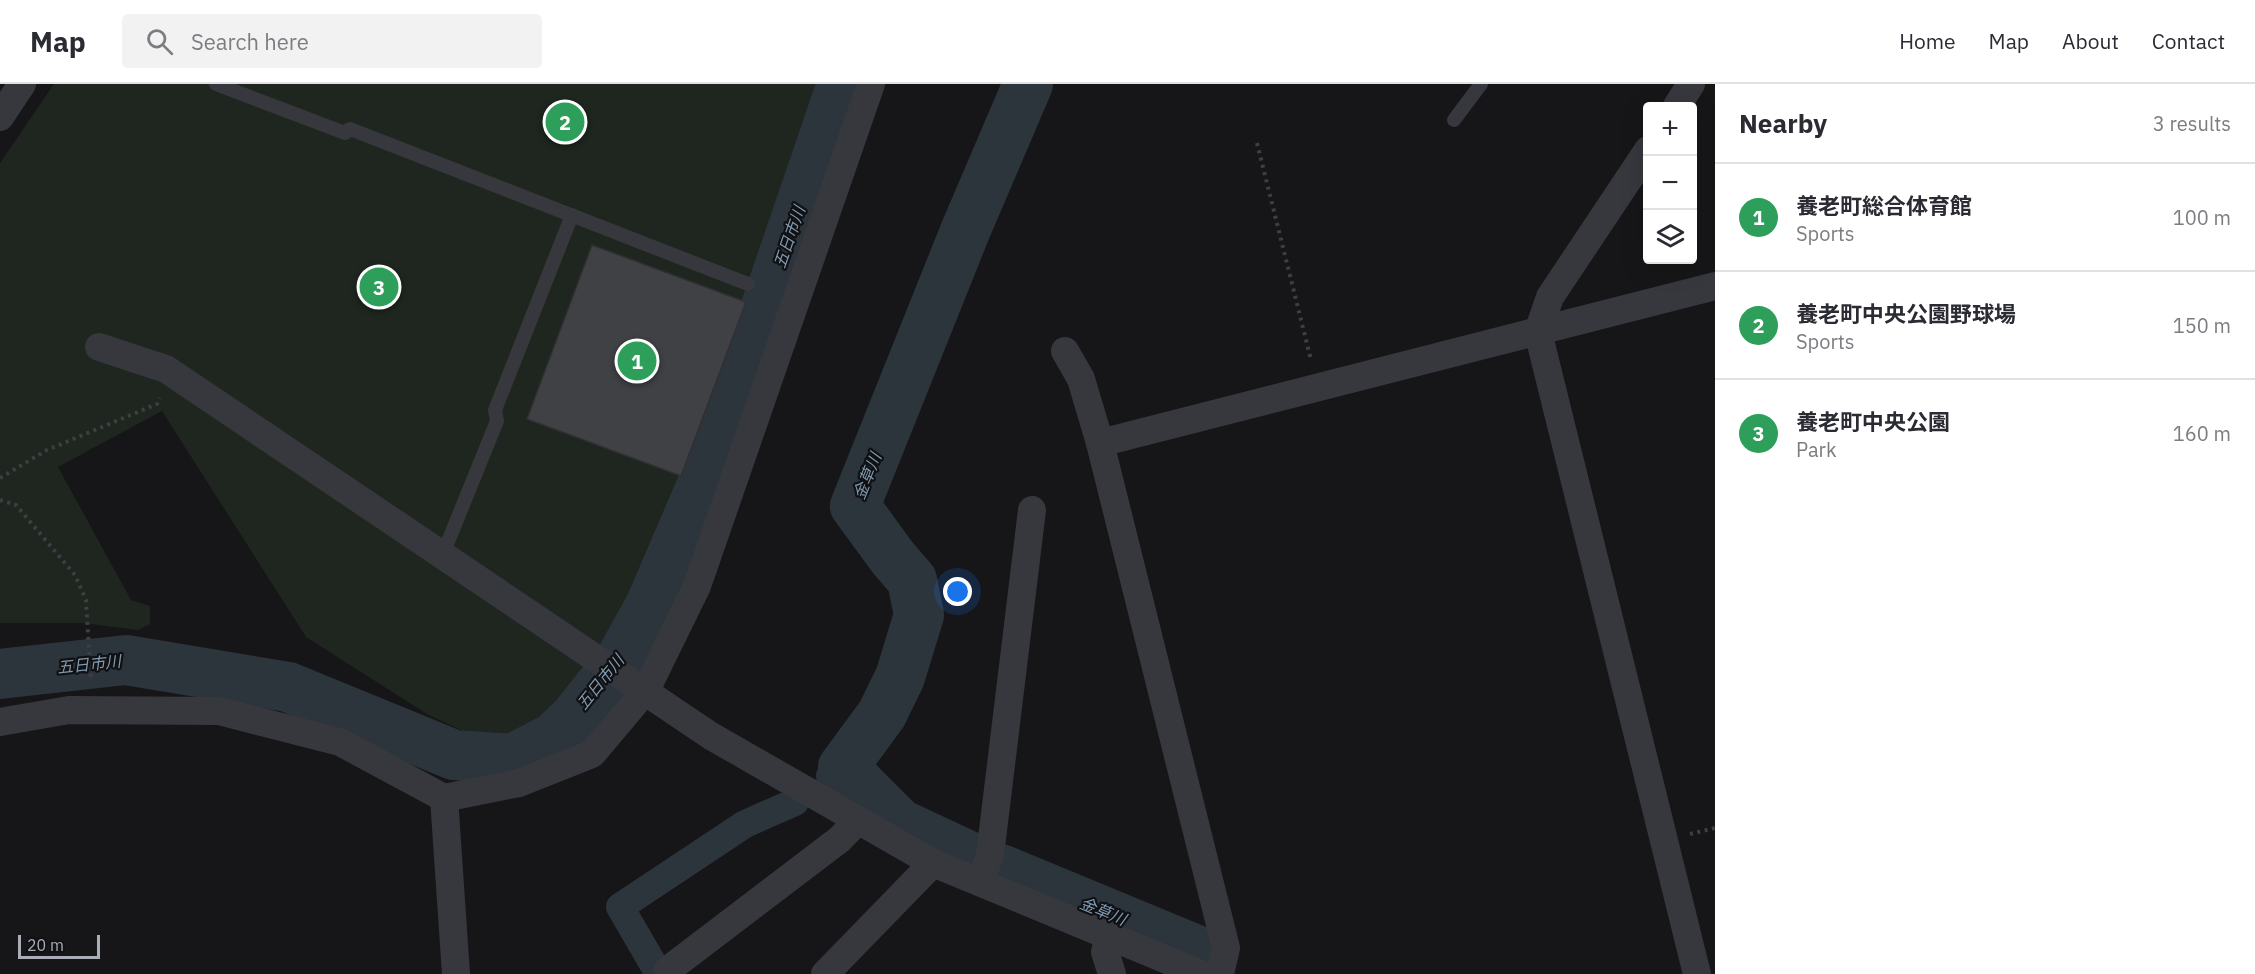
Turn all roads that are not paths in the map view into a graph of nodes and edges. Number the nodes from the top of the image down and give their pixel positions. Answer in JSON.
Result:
{"nodes":[{"id":1,"x":22,"y":84,"type":"edge"},
{"id":2,"x":216,"y":84,"type":"edge"},
{"id":3,"x":871,"y":84,"type":"edge"},
{"id":4,"x":1481,"y":84,"type":"edge"},
{"id":5,"x":1691,"y":84,"type":"edge"},
{"id":6,"x":1680,"y":102,"type":"edge"},
{"id":7,"x":0,"y":115,"type":"edge"},
{"id":8,"x":1454,"y":120,"type":"dead end"},
{"id":9,"x":1643,"y":156,"type":"edge"},
{"id":10,"x":572,"y":215,"type":"junction"},
{"id":11,"x":748,"y":284,"type":"dead end"},
{"id":12,"x":1715,"y":286,"type":"edge"},
{"id":13,"x":1538,"y":332,"type":"junction"},
{"id":14,"x":99,"y":347,"type":"dead end"},
{"id":15,"x":1065,"y":351,"type":"dead end"},
{"id":16,"x":1100,"y":443,"type":"junction"},
{"id":17,"x":1032,"y":510,"type":"dead end"},
{"id":18,"x":443,"y":554,"type":"junction"},
{"id":19,"x":646,"y":690,"type":"junction"},
{"id":20,"x":0,"y":722,"type":"edge"},
{"id":21,"x":444,"y":798,"type":"junction"},
{"id":22,"x":858,"y":820,"type":"junction"},
{"id":23,"x":933,"y":863,"type":"junction"},
{"id":24,"x":980,"y":882,"type":"junction"},
{"id":25,"x":1109,"y":936,"type":"junction"},
{"id":26,"x":668,"y":970,"type":"dead end"},
{"id":27,"x":456,"y":974,"type":"edge"},
{"id":28,"x":825,"y":974,"type":"edge"},
{"id":29,"x":1112,"y":974,"type":"edge"},
{"id":30,"x":1201,"y":974,"type":"edge"},
{"id":31,"x":1220,"y":974,"type":"edge"},
{"id":32,"x":1697,"y":974,"type":"edge"}],
"edges":[{"from":1,"to":7,"type":"street"},
{"from":2,"to":10,"type":"lane"},
{"from":3,"to":19,"type":"street"},
{"from":4,"to":8,"type":"lane"},
{"from":5,"to":6,"type":"street"},
{"from":9,"to":13,"type":"street"},
{"from":10,"to":11,"type":"lane"},
{"from":10,"to":18,"type":"lane"},
{"from":12,"to":13,"type":"street"},
{"from":13,"to":16,"type":"street"},
{"from":13,"to":32,"type":"street"},
{"from":14,"to":18,"type":"street"},
{"from":15,"to":16,"type":"street"},
{"from":16,"to":31,"type":"street"},
{"from":17,"to":24,"type":"street"},
{"from":18,"to":19,"type":"street"},
{"from":19,"to":21,"type":"street"},
{"from":19,"to":22,"type":"street"},
{"from":20,"to":21,"type":"street"},
{"from":21,"to":27,"type":"street"},
{"from":22,"to":23,"type":"street"},
{"from":22,"to":26,"type":"street"},
{"from":23,"to":24,"type":"street"},
{"from":23,"to":28,"type":"street"},
{"from":24,"to":25,"type":"street"},
{"from":25,"to":29,"type":"street"},
{"from":25,"to":30,"type":"street"}]}
